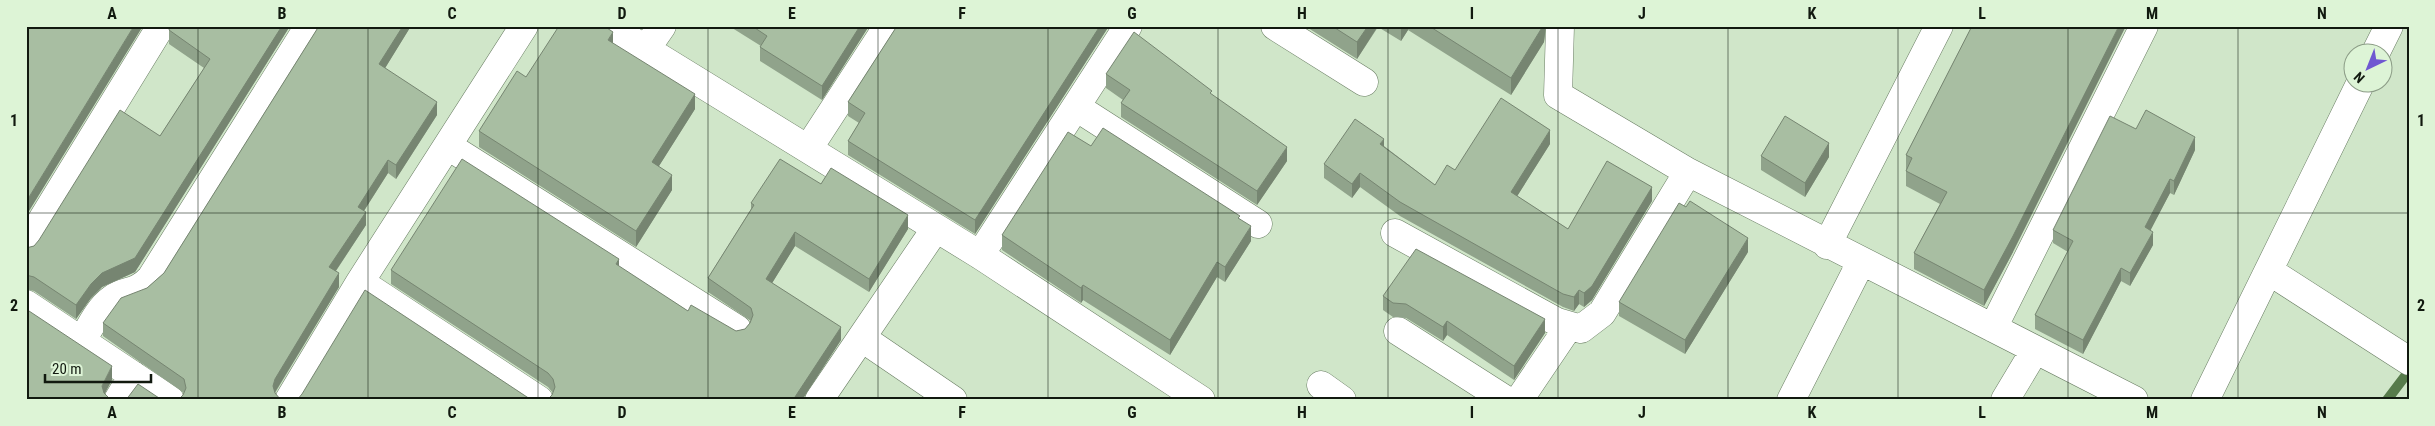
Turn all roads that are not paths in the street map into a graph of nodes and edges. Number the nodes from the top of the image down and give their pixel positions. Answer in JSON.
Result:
{"nodes":[{"id":1,"x":161,"y":26,"type":"edge"},
{"id":2,"x":309,"y":26,"type":"edge"},
{"id":3,"x":524,"y":26,"type":"edge"},
{"id":4,"x":608,"y":26,"type":"edge"},
{"id":5,"x":662,"y":26,"type":"edge"},
{"id":6,"x":888,"y":26,"type":"edge"},
{"id":7,"x":1128,"y":26,"type":"edge"},
{"id":8,"x":1275,"y":26,"type":"edge"},
{"id":9,"x":1560,"y":26,"type":"edge"},
{"id":10,"x":1939,"y":26,"type":"edge"},
{"id":11,"x":2144,"y":26,"type":"edge"},
{"id":12,"x":2389,"y":26,"type":"edge"},
{"id":13,"x":2381,"y":42,"type":"edge"},
{"id":14,"x":646,"y":49,"type":"junction"},
{"id":15,"x":1364,"y":82,"type":"dead end"},
{"id":16,"x":2356,"y":92,"type":"edge"},
{"id":17,"x":1076,"y":107,"type":"junction"},
{"id":18,"x":448,"y":146,"type":"junction"},
{"id":19,"x":808,"y":149,"type":"junction"},
{"id":20,"x":1688,"y":172,"type":"junction"},
{"id":21,"x":1258,"y":224,"type":"dead end"},
{"id":22,"x":936,"y":228,"type":"junction"},
{"id":23,"x":1395,"y":233,"type":"dead end"},
{"id":24,"x":1827,"y":245,"type":"junction"},
{"id":25,"x":26,"y":246,"type":"edge"},
{"id":26,"x":980,"y":255,"type":"junction"},
{"id":27,"x":1861,"y":262,"type":"junction"},
{"id":28,"x":2269,"y":271,"type":"junction"},
{"id":29,"x":360,"y":282,"type":"junction"},
{"id":30,"x":26,"y":304,"type":"edge"},
{"id":31,"x":1569,"y":326,"type":"junction"},
{"id":32,"x":1993,"y":328,"type":"junction"},
{"id":33,"x":737,"y":329,"type":"edge"},
{"id":34,"x":1398,"y":331,"type":"dead end"},
{"id":35,"x":862,"y":338,"type":"junction"},
{"id":36,"x":82,"y":341,"type":"junction"},
{"id":37,"x":2035,"y":350,"type":"junction"},
{"id":38,"x":2407,"y":360,"type":"edge"},
{"id":39,"x":132,"y":375,"type":"junction"},
{"id":40,"x":118,"y":400,"type":"edge"},
{"id":41,"x":170,"y":400,"type":"edge"},
{"id":42,"x":289,"y":400,"type":"edge"},
{"id":43,"x":539,"y":400,"type":"edge"},
{"id":44,"x":819,"y":400,"type":"edge"},
{"id":45,"x":954,"y":400,"type":"edge"},
{"id":46,"x":1201,"y":400,"type":"edge"},
{"id":47,"x":1506,"y":400,"type":"edge"},
{"id":48,"x":1519,"y":400,"type":"edge"},
{"id":49,"x":1791,"y":400,"type":"edge"},
{"id":50,"x":2005,"y":400,"type":"edge"},
{"id":51,"x":2134,"y":400,"type":"edge"},
{"id":52,"x":2206,"y":400,"type":"edge"}],
"edges":[{"from":1,"to":25,"type":"street"},
{"from":2,"to":36,"type":"street"},
{"from":3,"to":18,"type":"street"},
{"from":4,"to":14,"type":"street"},
{"from":5,"to":14,"type":"street"},
{"from":6,"to":19,"type":"street"},
{"from":7,"to":17,"type":"street"},
{"from":8,"to":15,"type":"street"},
{"from":9,"to":20,"type":"street"},
{"from":10,"to":24,"type":"street"},
{"from":11,"to":32,"type":"street"},
{"from":12,"to":13,"type":"street"},
{"from":14,"to":19,"type":"street"},
{"from":16,"to":28,"type":"street"},
{"from":17,"to":21,"type":"street"},
{"from":17,"to":26,"type":"street"},
{"from":18,"to":29,"type":"street"},
{"from":18,"to":33,"type":"street"},
{"from":19,"to":22,"type":"street"},
{"from":20,"to":24,"type":"street"},
{"from":20,"to":31,"type":"street"},
{"from":22,"to":26,"type":"street"},
{"from":22,"to":35,"type":"street"},
{"from":23,"to":31,"type":"street"},
{"from":24,"to":27,"type":"street"},
{"from":26,"to":46,"type":"street"},
{"from":27,"to":32,"type":"street"},
{"from":27,"to":49,"type":"street"},
{"from":28,"to":38,"type":"street"},
{"from":28,"to":52,"type":"street"},
{"from":29,"to":42,"type":"street"},
{"from":29,"to":43,"type":"street"},
{"from":30,"to":36,"type":"street"},
{"from":31,"to":48,"type":"street"},
{"from":32,"to":37,"type":"street"},
{"from":34,"to":47,"type":"street"},
{"from":35,"to":44,"type":"street"},
{"from":35,"to":45,"type":"street"},
{"from":36,"to":39,"type":"street"},
{"from":37,"to":50,"type":"street"},
{"from":37,"to":51,"type":"street"},
{"from":39,"to":40,"type":"street"},
{"from":39,"to":41,"type":"street"}]}
